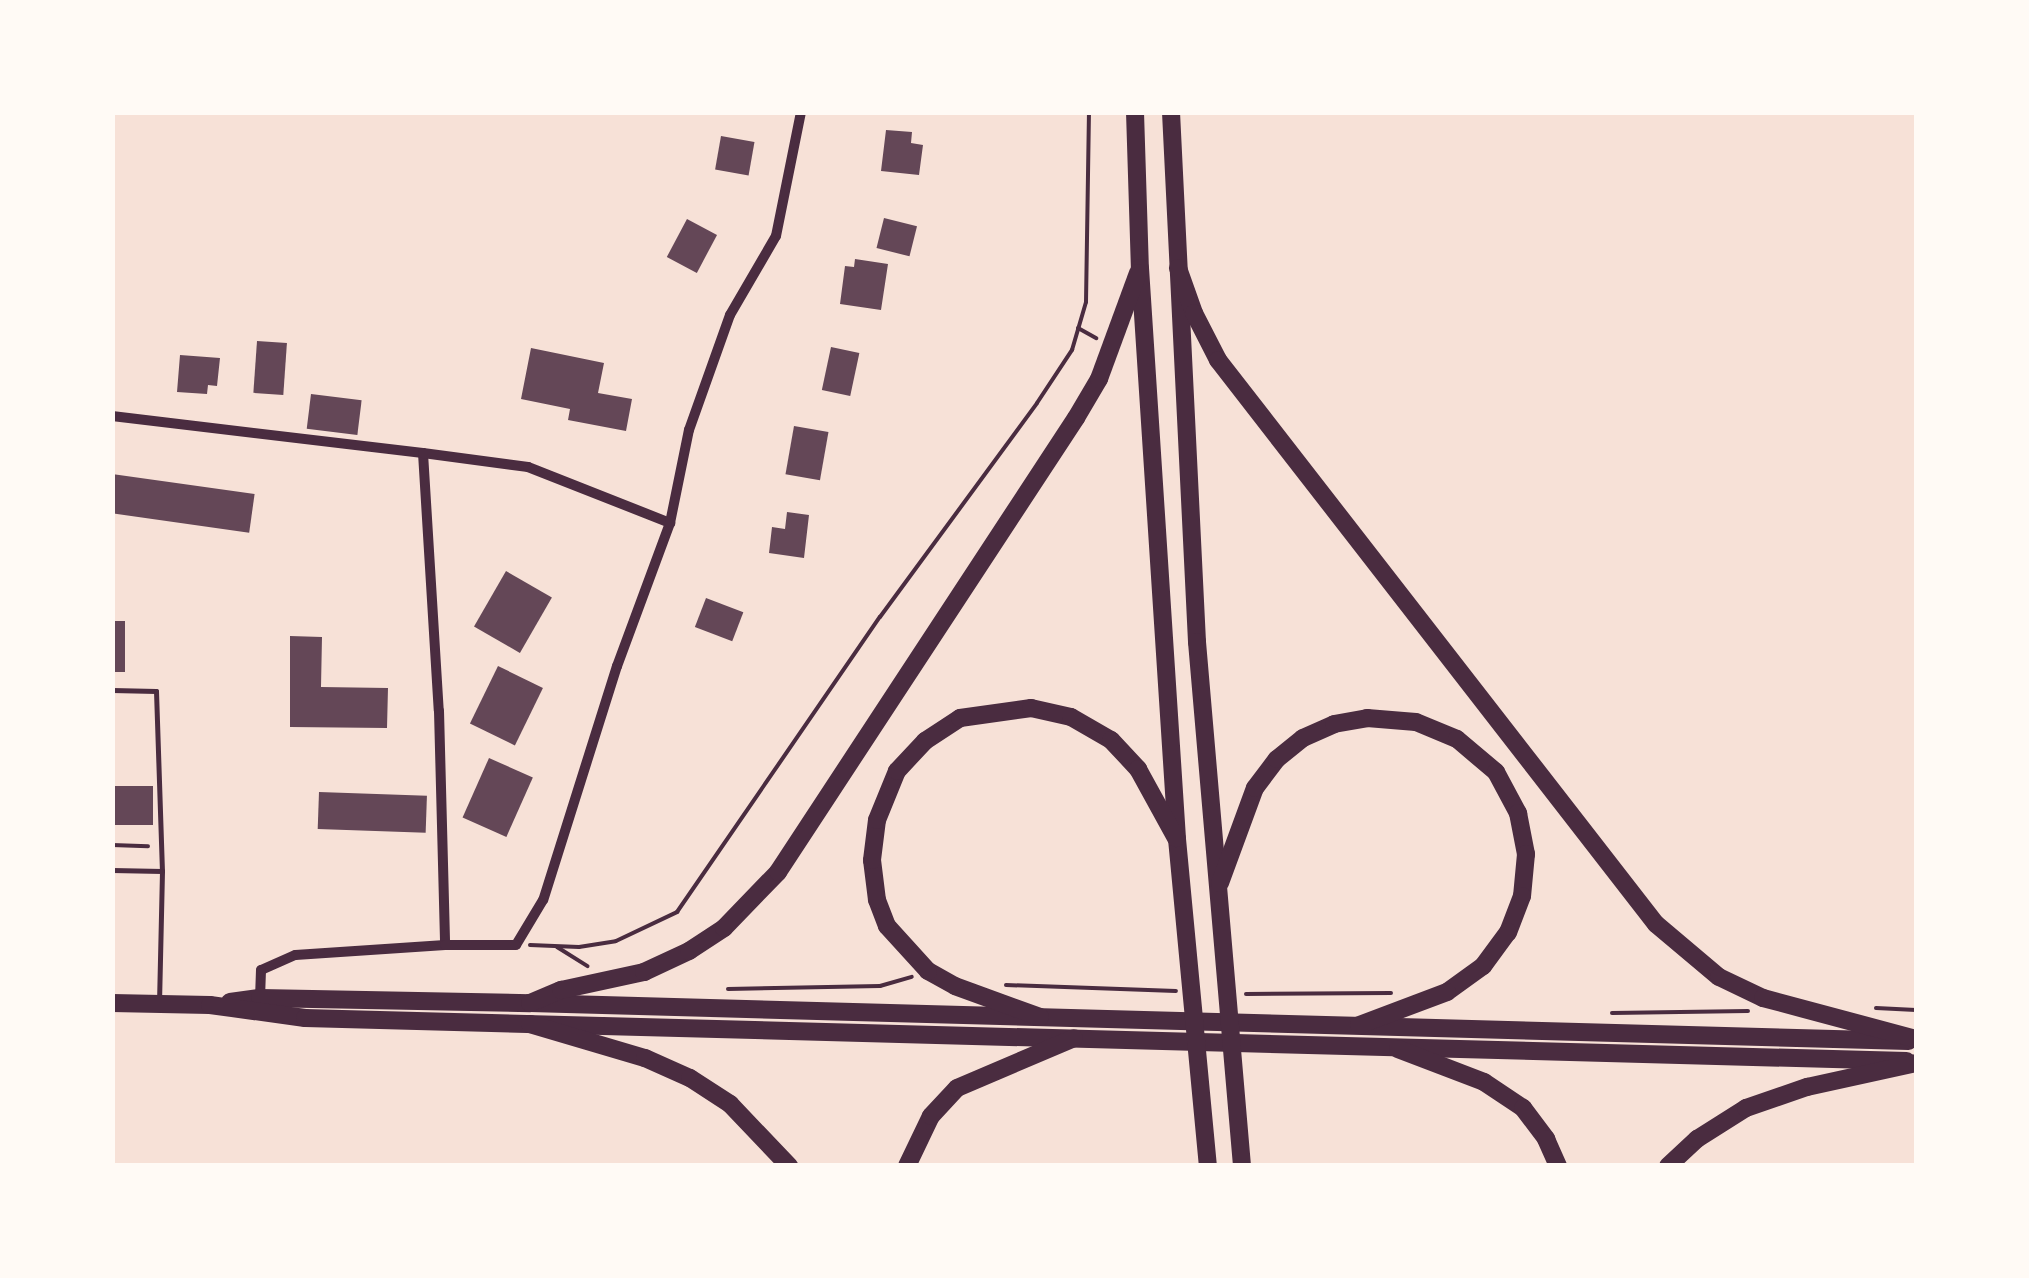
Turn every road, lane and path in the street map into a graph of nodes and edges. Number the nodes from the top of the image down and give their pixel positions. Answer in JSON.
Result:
{"nodes":[{"id":1,"x":801,"y":112,"type":"edge"},
{"id":2,"x":1090,"y":112,"type":"edge"},
{"id":3,"x":1135,"y":112,"type":"edge"},
{"id":4,"x":1171,"y":112,"type":"edge"},
{"id":5,"x":1140,"y":268,"type":"junction"},
{"id":6,"x":1178,"y":268,"type":"junction"},
{"id":7,"x":112,"y":416,"type":"edge"},
{"id":8,"x":423,"y":453,"type":"junction"},
{"id":9,"x":670,"y":523,"type":"junction"},
{"id":10,"x":112,"y":690,"type":"edge"},
{"id":11,"x":1177,"y":839,"type":"junction"},
{"id":12,"x":112,"y":845,"type":"edge"},
{"id":13,"x":162,"y":846,"type":"junction"},
{"id":14,"x":112,"y":870,"type":"edge"},
{"id":15,"x":162,"y":871,"type":"junction"},
{"id":16,"x":1217,"y":893,"type":"junction"},
{"id":17,"x":445,"y":945,"type":"junction"},
{"id":18,"x":516,"y":945,"type":"junction"},
{"id":19,"x":552,"y":945,"type":"junction"},
{"id":20,"x":600,"y":974,"type":"dead end"},
{"id":21,"x":917,"y":975,"type":"dead end"},
{"id":22,"x":1000,"y":984,"type":"dead end"},
{"id":23,"x":724,"y":989,"type":"dead end"},
{"id":24,"x":1106,"y":989,"type":"dead end"},
{"id":25,"x":1401,"y":993,"type":"dead end"},
{"id":26,"x":1316,"y":996,"type":"dead end"},
{"id":27,"x":260,"y":998,"type":"junction"},
{"id":28,"x":112,"y":1003,"type":"edge"},
{"id":29,"x":530,"y":1003,"type":"junction"},
{"id":30,"x":159,"y":1004,"type":"junction"},
{"id":31,"x":210,"y":1006,"type":"junction"},
{"id":32,"x":1756,"y":1010,"type":"dead end"},
{"id":33,"x":1607,"y":1013,"type":"dead end"},
{"id":34,"x":1040,"y":1016,"type":"junction"},
{"id":35,"x":530,"y":1024,"type":"junction"},
{"id":36,"x":1360,"y":1024,"type":"junction"},
{"id":37,"x":1074,"y":1038,"type":"junction"},
{"id":38,"x":1916,"y":1040,"type":"edge"},
{"id":39,"x":1398,"y":1049,"type":"junction"},
{"id":40,"x":1916,"y":1062,"type":"edge"},
{"id":41,"x":789,"y":1166,"type":"edge"},
{"id":42,"x":907,"y":1166,"type":"edge"},
{"id":43,"x":1208,"y":1166,"type":"edge"},
{"id":44,"x":1242,"y":1166,"type":"edge"},
{"id":45,"x":1558,"y":1166,"type":"edge"},
{"id":46,"x":1668,"y":1166,"type":"edge"}],
"edges":[{"from":1,"to":9,"type":"street"},
{"from":2,"to":19,"type":"path"},
{"from":3,"to":5,"type":"main road"},
{"from":4,"to":6,"type":"main road"},
{"from":5,"to":11,"type":"main road"},
{"from":5,"to":29,"type":"main road"},
{"from":6,"to":16,"type":"main road"},
{"from":6,"to":38,"type":"main road"},
{"from":7,"to":8,"type":"street"},
{"from":8,"to":9,"type":"street"},
{"from":8,"to":17,"type":"street"},
{"from":9,"to":18,"type":"street"},
{"from":10,"to":13,"type":"lane"},
{"from":11,"to":34,"type":"main road"},
{"from":11,"to":43,"type":"main road"},
{"from":12,"to":13,"type":"path"},
{"from":13,"to":15,"type":"lane"},
{"from":14,"to":15,"type":"lane"},
{"from":15,"to":30,"type":"lane"},
{"from":16,"to":36,"type":"main road"},
{"from":16,"to":44,"type":"main road"},
{"from":17,"to":18,"type":"street"},
{"from":17,"to":27,"type":"street"},
{"from":18,"to":19,"type":"path"},
{"from":19,"to":20,"type":"path"},
{"from":21,"to":23,"type":"path"},
{"from":22,"to":24,"type":"path"},
{"from":25,"to":26,"type":"path"},
{"from":27,"to":29,"type":"main road"},
{"from":27,"to":31,"type":"main road"},
{"from":28,"to":30,"type":"main road"},
{"from":29,"to":34,"type":"main road"},
{"from":30,"to":31,"type":"main road"},
{"from":31,"to":35,"type":"main road"},
{"from":32,"to":33,"type":"path"},
{"from":34,"to":36,"type":"main road"},
{"from":35,"to":37,"type":"main road"},
{"from":35,"to":41,"type":"main road"},
{"from":36,"to":38,"type":"main road"},
{"from":37,"to":39,"type":"main road"},
{"from":37,"to":42,"type":"main road"},
{"from":39,"to":40,"type":"main road"},
{"from":39,"to":45,"type":"main road"},
{"from":40,"to":46,"type":"main road"}]}
